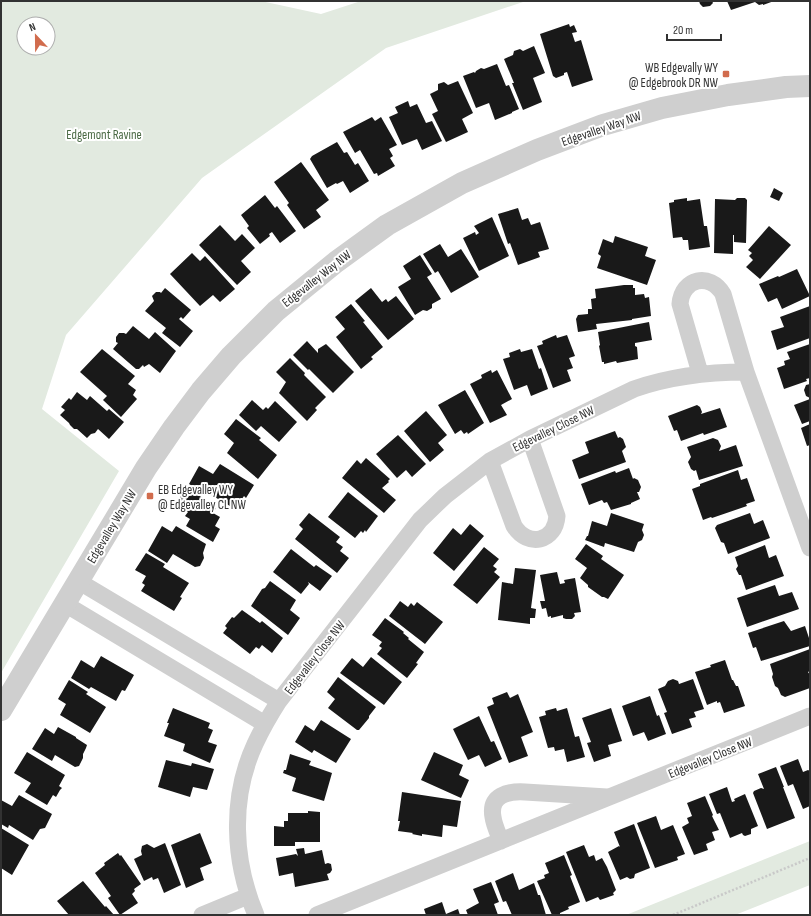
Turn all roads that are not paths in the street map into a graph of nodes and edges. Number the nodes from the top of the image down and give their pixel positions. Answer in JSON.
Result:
{"nodes":[{"id":1,"x":810,"y":86,"type":"edge"},
{"id":2,"x":746,"y":372,"type":"junction"},
{"id":3,"x":700,"y":373,"type":"junction"},
{"id":4,"x":530,"y":439,"type":"junction"},
{"id":5,"x":490,"y":461,"type":"junction"},
{"id":6,"x":810,"y":548,"type":"edge"},
{"id":7,"x":78,"y":580,"type":"junction"},
{"id":8,"x":65,"y":604,"type":"junction"},
{"id":9,"x":279,"y":701,"type":"junction"},
{"id":10,"x":1,"y":710,"type":"edge"},
{"id":11,"x":810,"y":716,"type":"edge"},
{"id":12,"x":264,"y":724,"type":"junction"},
{"id":13,"x":611,"y":797,"type":"junction"},
{"id":14,"x":501,"y":841,"type":"junction"},
{"id":15,"x":248,"y":896,"type":"junction"},
{"id":16,"x":202,"y":915,"type":"edge"},
{"id":17,"x":256,"y":915,"type":"edge"},
{"id":18,"x":317,"y":915,"type":"edge"}],
"edges":[{"from":1,"to":7,"type":"street","name":"Edgevalley Way NW"},
{"from":2,"to":3,"type":"street","name":"Edgevalley Close NW"},
{"from":2,"to":3,"type":"street"},
{"from":2,"to":6,"type":"street"},
{"from":3,"to":4,"type":"street","name":"Edgevalley Close NW"},
{"from":4,"to":5,"type":"street","name":"Edgevalley Close NW"},
{"from":4,"to":5,"type":"street"},
{"from":5,"to":9,"type":"street","name":"Edgevalley Close NW"},
{"from":7,"to":8,"type":"street","name":"Edgevalley Way NW"},
{"from":7,"to":9,"type":"street","name":"Edgevalley Close NW"},
{"from":8,"to":10,"type":"street","name":"Edgevalley Way NW"},
{"from":8,"to":12,"type":"street"},
{"from":9,"to":12,"type":"street","name":"Edgevalley Close NW"},
{"from":11,"to":13,"type":"street","name":"Edgevalley Close NW"},
{"from":12,"to":15,"type":"street","name":"Edgevalley Close NW"},
{"from":13,"to":14,"type":"street","name":"Edgevalley Close NW"},
{"from":13,"to":14,"type":"street","name":"Edgevalley Close NW"},
{"from":14,"to":18,"type":"street","name":"Edgevalley Close NW"},
{"from":15,"to":16,"type":"street"},
{"from":15,"to":17,"type":"street","name":"Edgevalley Close NW"}]}
